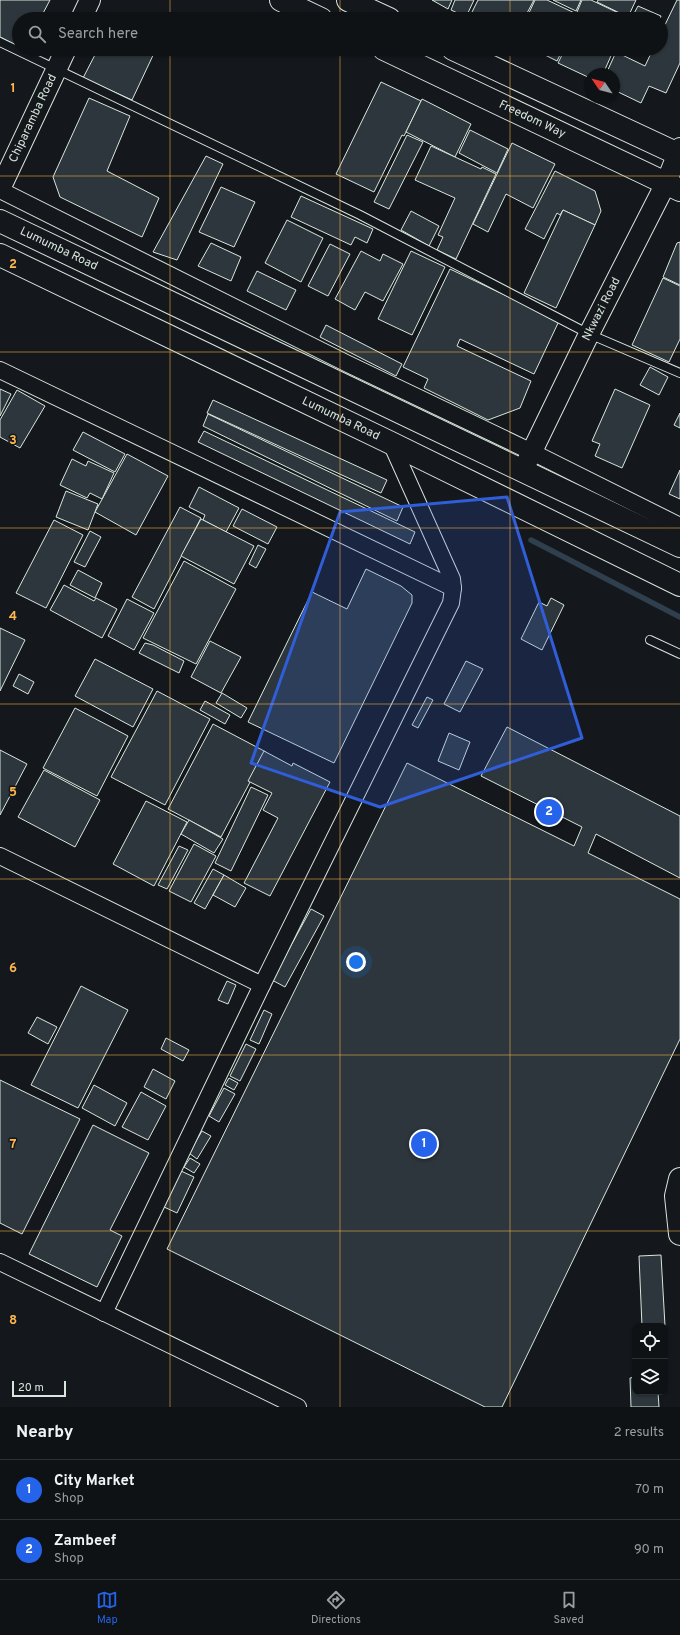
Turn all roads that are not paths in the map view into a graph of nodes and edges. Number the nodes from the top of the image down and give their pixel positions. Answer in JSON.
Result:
{"nodes":[{"id":1,"x":90,"y":0,"type":"edge"},
{"id":2,"x":281,"y":0,"type":"edge"},
{"id":3,"x":348,"y":0,"type":"edge"},
{"id":4,"x":84,"y":12,"type":"edge"},
{"id":5,"x":306,"y":12,"type":"edge"},
{"id":6,"x":374,"y":12,"type":"edge"},
{"id":7,"x":0,"y":42,"type":"edge"},
{"id":8,"x":12,"y":48,"type":"edge"},
{"id":9,"x":28,"y":56,"type":"edge"},
{"id":10,"x":63,"y":56,"type":"edge"},
{"id":11,"x":399,"y":56,"type":"edge"},
{"id":12,"x":468,"y":56,"type":"edge"},
{"id":13,"x":56,"y":70,"type":"junction"},
{"id":14,"x":679,"y":152,"type":"edge"},
{"id":15,"x":673,"y":186,"type":"edge"},
{"id":16,"x":0,"y":189,"type":"edge"},
{"id":17,"x":0,"y":221,"type":"edge"},
{"id":18,"x":0,"y":255,"type":"edge"},
{"id":19,"x":589,"y":334,"type":"junction"},
{"id":20,"x":0,"y":370,"type":"edge"},
{"id":21,"x":680,"y":373,"type":"edge"},
{"id":22,"x":391,"y":443,"type":"junction"},
{"id":23,"x":527,"y":461,"type":"junction"},
{"id":24,"x":680,"y":526,"type":"edge"},
{"id":25,"x":680,"y":546,"type":"edge"},
{"id":26,"x":680,"y":585,"type":"edge"},
{"id":27,"x":453,"y":588,"type":"junction"},
{"id":28,"x":650,"y":640,"type":"dead end"},
{"id":29,"x":680,"y":654,"type":"edge"},
{"id":30,"x":0,"y":856,"type":"edge"},
{"id":31,"x":262,"y":985,"type":"junction"},
{"id":32,"x":680,"y":1179,"type":"edge"},
{"id":33,"x":680,"y":1230,"type":"edge"},
{"id":34,"x":0,"y":1262,"type":"edge"},
{"id":35,"x":104,"y":1313,"type":"junction"},
{"id":36,"x":298,"y":1407,"type":"edge"}],
"edges":[{"from":1,"to":4,"type":"street"},
{"from":2,"to":5,"type":"main road"},
{"from":3,"to":6,"type":"main road"},
{"from":7,"to":8,"type":"lane"},
{"from":9,"to":13,"type":"lane"},
{"from":10,"to":13,"type":"street","name":"Chiparamba Road"},
{"from":11,"to":15,"type":"main road","name":"Freedom Way"},
{"from":12,"to":14,"type":"main road"},
{"from":13,"to":16,"type":"street","name":"Chiparamba Road"},
{"from":13,"to":19,"type":"lane"},
{"from":14,"to":15,"type":"street","name":"Nkwazi Road"},
{"from":15,"to":19,"type":"street","name":"Nkwazi Road"},
{"from":16,"to":23,"type":"street"},
{"from":17,"to":23,"type":"main road","name":"Lumumba Road"},
{"from":18,"to":22,"type":"main road","name":"Lumumba Road"},
{"from":19,"to":21,"type":"lane"},
{"from":19,"to":23,"type":"street","name":"Nkwazi Road"},
{"from":20,"to":27,"type":"street"},
{"from":22,"to":26,"type":"main road","name":"Lumumba Road"},
{"from":22,"to":27,"type":"street"},
{"from":23,"to":24,"type":"street"},
{"from":23,"to":25,"type":"main road","name":"Lumumba Road"},
{"from":27,"to":31,"type":"street"},
{"from":28,"to":29,"type":"lane"},
{"from":30,"to":31,"type":"street"},
{"from":31,"to":35,"type":"street"},
{"from":32,"to":33,"type":"main road"},
{"from":34,"to":35,"type":"street"},
{"from":35,"to":36,"type":"street"}]}
